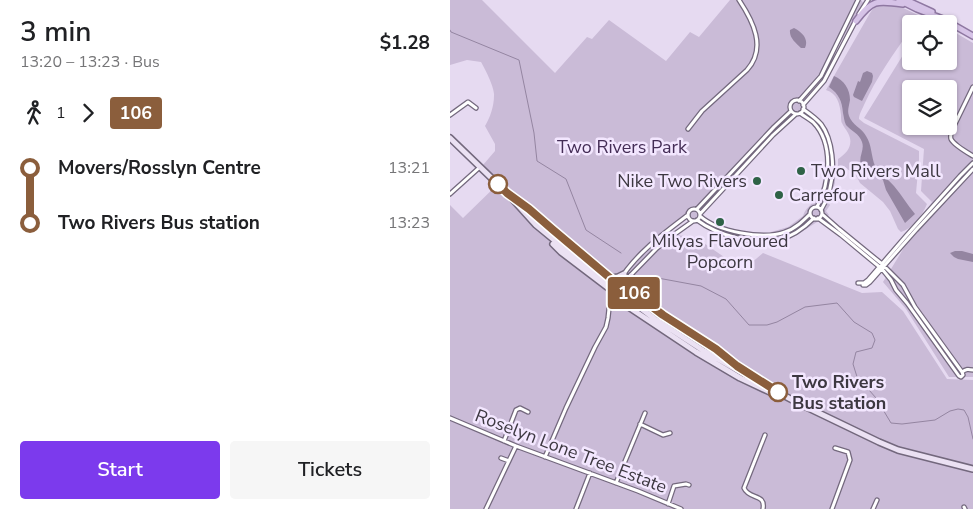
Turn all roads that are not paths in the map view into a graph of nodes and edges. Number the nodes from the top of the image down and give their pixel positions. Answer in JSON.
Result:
{"nodes":[{"id":1,"x":739,"y":0,"type":"edge"},
{"id":2,"x":858,"y":0,"type":"edge"},
{"id":3,"x":868,"y":0,"type":"edge"},
{"id":4,"x":899,"y":0,"type":"edge"},
{"id":5,"x":907,"y":3,"type":"edge"},
{"id":6,"x":853,"y":10,"type":"junction"},
{"id":7,"x":860,"y":13,"type":"junction"},
{"id":8,"x":856,"y":21,"type":"junction"},
{"id":9,"x":973,"y":36,"type":"edge"},
{"id":10,"x":833,"y":51,"type":"junction"},
{"id":11,"x":838,"y":53,"type":"junction"},
{"id":12,"x":973,"y":87,"type":"edge"},
{"id":13,"x":799,"y":101,"type":"junction"},
{"id":14,"x":803,"y":105,"type":"junction"},
{"id":15,"x":476,"y":108,"type":"dead end"},
{"id":16,"x":803,"y":109,"type":"junction"},
{"id":17,"x":791,"y":111,"type":"junction"},
{"id":18,"x":798,"y":113,"type":"junction"},
{"id":19,"x":450,"y":115,"type":"edge"},
{"id":20,"x":688,"y":129,"type":"dead end"},
{"id":21,"x":450,"y":139,"type":"edge"},
{"id":22,"x":973,"y":156,"type":"edge"},
{"id":23,"x":973,"y":163,"type":"edge"},
{"id":24,"x":480,"y":167,"type":"junction"},
{"id":25,"x":973,"y":169,"type":"edge"},
{"id":26,"x":718,"y":186,"type":"junction"},
{"id":27,"x":722,"y":190,"type":"junction"},
{"id":28,"x":450,"y":194,"type":"edge"},
{"id":29,"x":508,"y":194,"type":"junction"},
{"id":30,"x":816,"y":207,"type":"junction"},
{"id":31,"x":697,"y":209,"type":"junction"},
{"id":32,"x":822,"y":212,"type":"junction"},
{"id":33,"x":810,"y":214,"type":"junction"},
{"id":34,"x":688,"y":215,"type":"junction"},
{"id":35,"x":700,"y":215,"type":"junction"},
{"id":36,"x":816,"y":218,"type":"junction"},
{"id":37,"x":695,"y":220,"type":"junction"},
{"id":38,"x":882,"y":266,"type":"junction"},
{"id":39,"x":628,"y":268,"type":"junction"},
{"id":40,"x":624,"y":274,"type":"joint"},
{"id":41,"x":632,"y":274,"type":"junction"},
{"id":42,"x":615,"y":284,"type":"junction"},
{"id":43,"x":616,"y":294,"type":"junction"},
{"id":44,"x":628,"y":294,"type":"junction"},
{"id":45,"x":973,"y":370,"type":"edge"},
{"id":46,"x":962,"y":372,"type":"junction"},
{"id":47,"x":778,"y":392,"type":"junction"},
{"id":48,"x":805,"y":406,"type":"junction"},
{"id":49,"x":528,"y":412,"type":"dead end"},
{"id":50,"x":645,"y":412,"type":"dead end"},
{"id":51,"x":450,"y":418,"type":"edge"},
{"id":52,"x":640,"y":424,"type":"junction"},
{"id":53,"x":670,"y":433,"type":"dead end"},
{"id":54,"x":765,"y":435,"type":"dead end"},
{"id":55,"x":504,"y":441,"type":"junction"},
{"id":56,"x":516,"y":446,"type":"junction"},
{"id":57,"x":835,"y":448,"type":"dead end"},
{"id":58,"x":545,"y":457,"type":"junction"},
{"id":59,"x":502,"y":458,"type":"dead end"},
{"id":60,"x":509,"y":461,"type":"junction"},
{"id":61,"x":973,"y":469,"type":"edge"},
{"id":62,"x":590,"y":473,"type":"junction"},
{"id":63,"x":616,"y":483,"type":"junction"},
{"id":64,"x":689,"y":485,"type":"dead end"},
{"id":65,"x":877,"y":500,"type":"dead end"},
{"id":66,"x":668,"y":504,"type":"junction"},
{"id":67,"x":486,"y":509,"type":"edge"},
{"id":68,"x":576,"y":509,"type":"edge"},
{"id":69,"x":681,"y":509,"type":"edge"},
{"id":70,"x":763,"y":509,"type":"edge"},
{"id":71,"x":832,"y":509,"type":"edge"},
{"id":72,"x":874,"y":509,"type":"edge"}],
"edges":[{"from":1,"to":20,"type":"street"},
{"from":2,"to":6,"type":"street"},
{"from":3,"to":7,"type":"street"},
{"from":4,"to":5,"type":"main road"},
{"from":5,"to":8,"type":"main road"},
{"from":5,"to":9,"type":"main road"},
{"from":6,"to":7,"type":"street"},
{"from":6,"to":10,"type":"street"},
{"from":7,"to":8,"type":"street"},
{"from":8,"to":11,"type":"street"},
{"from":10,"to":11,"type":"street"},
{"from":10,"to":13,"type":"street"},
{"from":11,"to":14,"type":"street"},
{"from":12,"to":22,"type":"street"},
{"from":13,"to":14,"type":"street"},
{"from":13,"to":17,"type":"street"},
{"from":14,"to":16,"type":"street"},
{"from":15,"to":19,"type":"street"},
{"from":16,"to":18,"type":"street"},
{"from":16,"to":32,"type":"street"},
{"from":17,"to":18,"type":"street"},
{"from":17,"to":26,"type":"street"},
{"from":18,"to":27,"type":"street"},
{"from":18,"to":30,"type":"street"},
{"from":21,"to":24,"type":"main road"},
{"from":23,"to":38,"type":"street"},
{"from":24,"to":28,"type":"street"},
{"from":24,"to":29,"type":"main road"},
{"from":25,"to":38,"type":"street"},
{"from":26,"to":27,"type":"street"},
{"from":26,"to":31,"type":"street"},
{"from":27,"to":35,"type":"street"},
{"from":29,"to":42,"type":"main road"},
{"from":29,"to":42,"type":"main road"},
{"from":30,"to":32,"type":"street"},
{"from":30,"to":33,"type":"street"},
{"from":31,"to":34,"type":"street"},
{"from":31,"to":35,"type":"street"},
{"from":32,"to":36,"type":"street"},
{"from":32,"to":38,"type":"street"},
{"from":33,"to":35,"type":"street"},
{"from":33,"to":36,"type":"street"},
{"from":34,"to":37,"type":"street"},
{"from":34,"to":39,"type":"street"},
{"from":35,"to":37,"type":"street"},
{"from":36,"to":37,"type":"street"},
{"from":36,"to":38,"type":"street"},
{"from":37,"to":41,"type":"street"},
{"from":38,"to":38,"type":"street"},
{"from":38,"to":46,"type":"street"},
{"from":38,"to":46,"type":"street"},
{"from":39,"to":40,"type":"street"},
{"from":39,"to":41,"type":"street"},
{"from":40,"to":42,"type":"main road"},
{"from":41,"to":42,"type":"street"},
{"from":41,"to":44,"type":"main road"},
{"from":42,"to":43,"type":"main road"},
{"from":42,"to":43,"type":"main road"},
{"from":42,"to":44,"type":"main road","bridge":true},
{"from":42,"to":44,"type":"main road"},
{"from":42,"to":58,"type":"street"},
{"from":43,"to":48,"type":"main road"},
{"from":44,"to":47,"type":"main road"},
{"from":44,"to":47,"type":"main road"},
{"from":45,"to":46,"type":"street"},
{"from":47,"to":48,"type":"main road"},
{"from":48,"to":61,"type":"main road"},
{"from":49,"to":55,"type":"street"},
{"from":50,"to":52,"type":"street"},
{"from":51,"to":55,"type":"street","name":"Roselyn Lone Tree Estate"},
{"from":52,"to":53,"type":"street"},
{"from":52,"to":63,"type":"street"},
{"from":54,"to":70,"type":"street"},
{"from":55,"to":56,"type":"street","name":"Roselyn Lone Tree Estate"},
{"from":56,"to":58,"type":"street","name":"Roselyn Lone Tree Estate"},
{"from":56,"to":60,"type":"street"},
{"from":57,"to":71,"type":"street"},
{"from":58,"to":62,"type":"street","name":"Roselyn Lone Tree Estate"},
{"from":59,"to":60,"type":"street"},
{"from":60,"to":67,"type":"street"},
{"from":62,"to":63,"type":"street","name":"Roselyn Lone Tree Estate"},
{"from":62,"to":68,"type":"street"},
{"from":63,"to":66,"type":"street","name":"Roselyn Lone Tree Estate"},
{"from":64,"to":66,"type":"street"},
{"from":65,"to":72,"type":"street"},
{"from":66,"to":69,"type":"street","name":"Roselyn Lone Tree Estate"}]}
